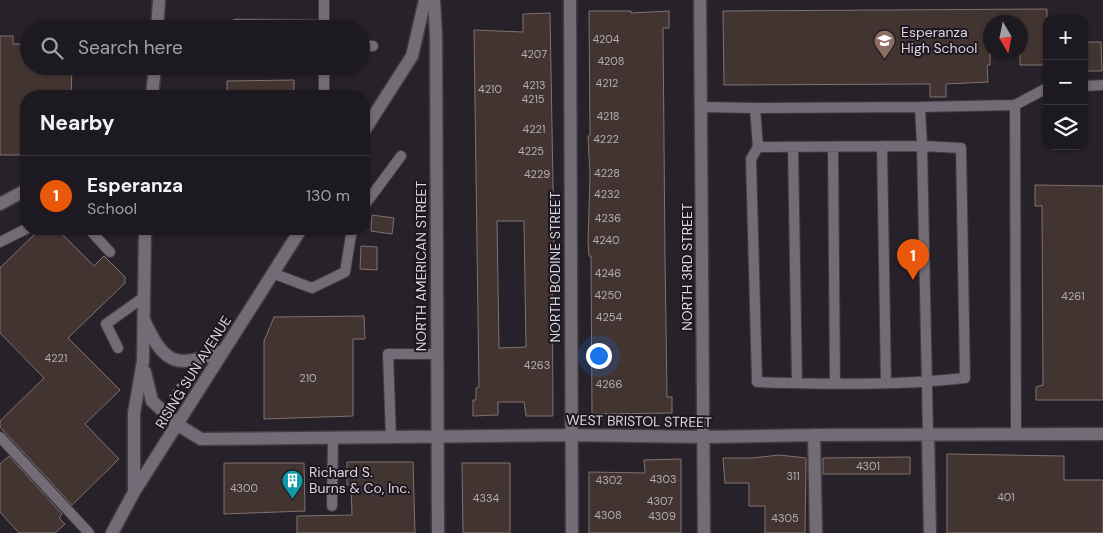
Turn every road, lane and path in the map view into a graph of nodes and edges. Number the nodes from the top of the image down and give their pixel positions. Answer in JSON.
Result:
{"nodes":[{"id":1,"x":159,"y":0,"type":"edge"},
{"id":2,"x":324,"y":0,"type":"edge"},
{"id":3,"x":426,"y":0,"type":"edge"},
{"id":4,"x":434,"y":0,"type":"edge"},
{"id":5,"x":570,"y":0,"type":"edge"},
{"id":6,"x":700,"y":0,"type":"edge"},
{"id":7,"x":158,"y":20,"type":"edge"},
{"id":8,"x":324,"y":20,"type":"edge"},
{"id":9,"x":370,"y":46,"type":"edge"},
{"id":10,"x":374,"y":46,"type":"dead end"},
{"id":11,"x":153,"y":75,"type":"edge"},
{"id":12,"x":324,"y":75,"type":"edge"},
{"id":13,"x":1088,"y":86,"type":"edge"},
{"id":14,"x":1103,"y":86,"type":"edge"},
{"id":15,"x":152,"y":90,"type":"edge"},
{"id":16,"x":324,"y":90,"type":"edge"},
{"id":17,"x":1043,"y":90,"type":"edge"},
{"id":18,"x":1015,"y":105,"type":"junction"},
{"id":19,"x":920,"y":106,"type":"junction"},
{"id":20,"x":701,"y":107,"type":"junction"},
{"id":21,"x":755,"y":108,"type":"junction"},
{"id":22,"x":370,"y":122,"type":"edge"},
{"id":23,"x":882,"y":146,"type":"junction"},
{"id":24,"x":922,"y":146,"type":"junction"},
{"id":25,"x":758,"y":147,"type":"junction"},
{"id":26,"x":793,"y":147,"type":"junction"},
{"id":27,"x":833,"y":147,"type":"junction"},
{"id":28,"x":401,"y":156,"type":"dead end"},
{"id":29,"x":20,"y":193,"type":"edge"},
{"id":30,"x":370,"y":198,"type":"edge"},
{"id":31,"x":0,"y":204,"type":"edge"},
{"id":32,"x":20,"y":232,"type":"edge"},
{"id":33,"x":94,"y":235,"type":"edge"},
{"id":34,"x":145,"y":235,"type":"edge"},
{"id":35,"x":297,"y":235,"type":"edge"},
{"id":36,"x":351,"y":235,"type":"edge"},
{"id":37,"x":0,"y":242,"type":"edge"},
{"id":38,"x":110,"y":252,"type":"dead end"},
{"id":39,"x":272,"y":273,"type":"junction"},
{"id":40,"x":144,"y":297,"type":"junction"},
{"id":41,"x":144,"y":319,"type":"junction"},
{"id":42,"x":118,"y":348,"type":"dead end"},
{"id":43,"x":223,"y":351,"type":"junction"},
{"id":44,"x":436,"y":354,"type":"junction"},
{"id":45,"x":143,"y":361,"type":"junction"},
{"id":46,"x":187,"y":372,"type":"dead end"},
{"id":47,"x":927,"y":382,"type":"junction"},
{"id":48,"x":797,"y":383,"type":"junction"},
{"id":49,"x":835,"y":383,"type":"junction"},
{"id":50,"x":886,"y":383,"type":"junction"},
{"id":51,"x":170,"y":397,"type":"dead end"},
{"id":52,"x":178,"y":425,"type":"junction"},
{"id":53,"x":814,"y":434,"type":"junction"},
{"id":54,"x":1103,"y":434,"type":"edge"},
{"id":55,"x":570,"y":435,"type":"junction"},
{"id":56,"x":928,"y":435,"type":"junction"},
{"id":57,"x":1016,"y":435,"type":"junction"},
{"id":58,"x":0,"y":437,"type":"edge"},
{"id":59,"x":704,"y":437,"type":"junction"},
{"id":60,"x":333,"y":438,"type":"junction"},
{"id":61,"x":391,"y":438,"type":"junction"},
{"id":62,"x":436,"y":438,"type":"junction"},
{"id":63,"x":134,"y":492,"type":"junction"},
{"id":64,"x":332,"y":506,"type":"dead end"},
{"id":65,"x":89,"y":533,"type":"edge"},
{"id":66,"x":112,"y":533,"type":"edge"},
{"id":67,"x":438,"y":533,"type":"edge"},
{"id":68,"x":572,"y":533,"type":"edge"},
{"id":69,"x":704,"y":533,"type":"edge"},
{"id":70,"x":816,"y":533,"type":"edge"},
{"id":71,"x":930,"y":533,"type":"edge"}],
"edges":[{"from":1,"to":7,"type":"street"},
{"from":2,"to":8,"type":"lane"},
{"from":3,"to":22,"type":"street"},
{"from":4,"to":44,"type":"street","name":"NORTH AMERICAN STREET"},
{"from":5,"to":55,"type":"street","name":"NORTH BODINE STREET"},
{"from":6,"to":20,"type":"street","name":"NORTH 3RD STREET"},
{"from":9,"to":10,"type":"lane"},
{"from":11,"to":15,"type":"street"},
{"from":12,"to":16,"type":"lane"},
{"from":13,"to":14,"type":"lane"},
{"from":17,"to":18,"type":"lane"},
{"from":18,"to":19,"type":"lane"},
{"from":18,"to":57,"type":"lane"},
{"from":19,"to":21,"type":"lane"},
{"from":19,"to":24,"type":"lane"},
{"from":20,"to":21,"type":"lane"},
{"from":20,"to":59,"type":"street","name":"NORTH 3RD STREET"},
{"from":21,"to":25,"type":"lane"},
{"from":23,"to":24,"type":"lane"},
{"from":23,"to":27,"type":"lane"},
{"from":23,"to":50,"type":"lane"},
{"from":24,"to":47,"type":"lane"},
{"from":24,"to":47,"type":"lane"},
{"from":25,"to":26,"type":"lane"},
{"from":25,"to":48,"type":"lane"},
{"from":26,"to":27,"type":"lane"},
{"from":26,"to":48,"type":"lane"},
{"from":27,"to":49,"type":"lane"},
{"from":28,"to":30,"type":"lane"},
{"from":29,"to":31,"type":"street"},
{"from":32,"to":37,"type":"lane"},
{"from":33,"to":38,"type":"lane"},
{"from":34,"to":40,"type":"street"},
{"from":35,"to":39,"type":"street","name":"RISING SUN AVENUE"},
{"from":36,"to":39,"type":"lane"},
{"from":39,"to":43,"type":"street","name":"RISING SUN AVENUE"},
{"from":40,"to":41,"type":"street"},
{"from":40,"to":42,"type":"lane"},
{"from":41,"to":43,"type":"street"},
{"from":41,"to":45,"type":"street"},
{"from":43,"to":52,"type":"street","name":"RISING SUN AVENUE"},
{"from":44,"to":61,"type":"lane"},
{"from":44,"to":62,"type":"street","name":"NORTH AMERICAN STREET"},
{"from":45,"to":52,"type":"street","name":"WEST BRISTOL STREET"},
{"from":45,"to":63,"type":"street"},
{"from":46,"to":51,"type":"path"},
{"from":47,"to":50,"type":"lane"},
{"from":47,"to":56,"type":"lane"},
{"from":48,"to":49,"type":"lane"},
{"from":49,"to":50,"type":"lane"},
{"from":52,"to":60,"type":"street","name":"WEST BRISTOL STREET"},
{"from":52,"to":63,"type":"street","name":"RISING SUN AVENUE"},
{"from":53,"to":56,"type":"street","name":"WEST BRISTOL STREET"},
{"from":53,"to":59,"type":"street","name":"WEST BRISTOL STREET"},
{"from":53,"to":70,"type":"street"},
{"from":54,"to":57,"type":"street","name":"WEST BRISTOL STREET"},
{"from":55,"to":59,"type":"street","name":"WEST BRISTOL STREET"},
{"from":55,"to":62,"type":"street","name":"WEST BRISTOL STREET"},
{"from":55,"to":68,"type":"street","name":"NORTH BODINE STREET"},
{"from":56,"to":57,"type":"street","name":"WEST BRISTOL STREET"},
{"from":56,"to":71,"type":"street"},
{"from":58,"to":65,"type":"lane"},
{"from":59,"to":69,"type":"street","name":"NORTH 3RD STREET"},
{"from":60,"to":61,"type":"street","name":"WEST BRISTOL STREET"},
{"from":60,"to":64,"type":"lane"},
{"from":61,"to":62,"type":"street","name":"WEST BRISTOL STREET"},
{"from":62,"to":67,"type":"street","name":"NORTH AMERICAN STREET"},
{"from":63,"to":66,"type":"street","name":"RISING SUN AVENUE"}]}
